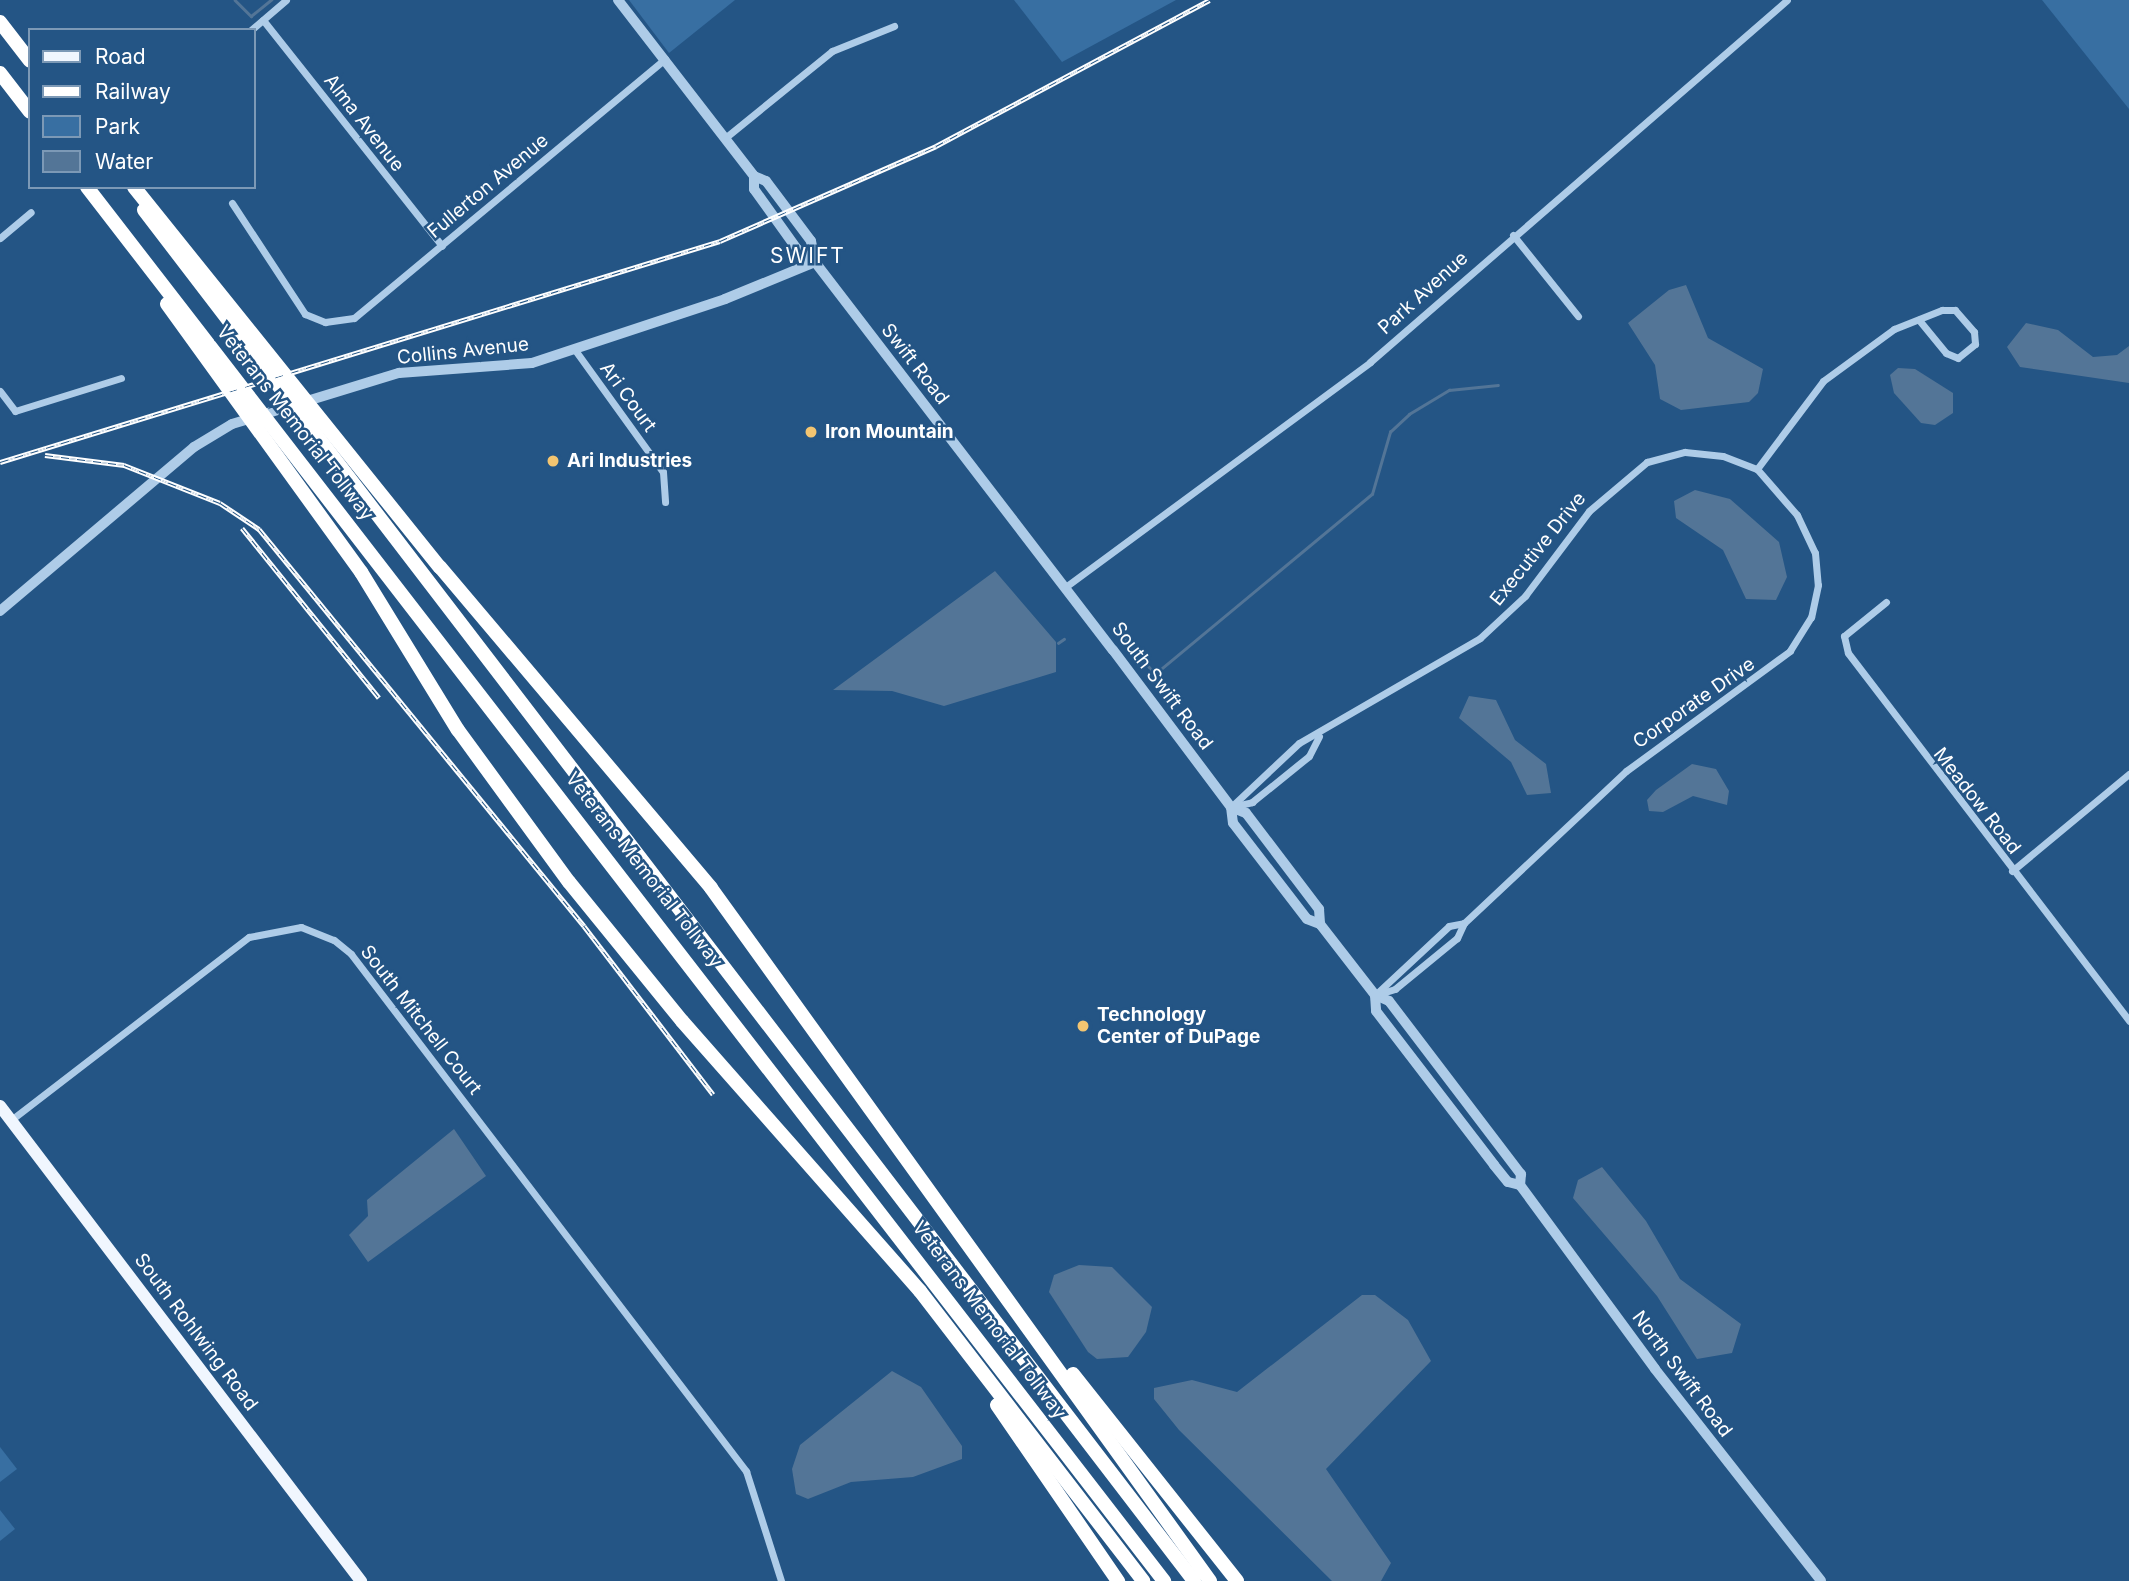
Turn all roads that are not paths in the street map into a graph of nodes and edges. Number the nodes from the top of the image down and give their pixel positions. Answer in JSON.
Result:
{"nodes":[{"id":1,"x":286,"y":0,"type":"edge"},
{"id":2,"x":618,"y":0,"type":"edge"},
{"id":3,"x":1787,"y":0,"type":"edge"},
{"id":4,"x":263,"y":20,"type":"junction"},
{"id":5,"x":0,"y":22,"type":"edge"},
{"id":6,"x":894,"y":26,"type":"dead end"},
{"id":7,"x":253,"y":28,"type":"edge"},
{"id":8,"x":28,"y":58,"type":"edge"},
{"id":9,"x":665,"y":59,"type":"junction"},
{"id":10,"x":0,"y":73,"type":"edge"},
{"id":11,"x":28,"y":109,"type":"edge"},
{"id":12,"x":725,"y":138,"type":"junction"},
{"id":13,"x":754,"y":176,"type":"junction"},
{"id":14,"x":89,"y":189,"type":"edge"},
{"id":15,"x":127,"y":189,"type":"edge"},
{"id":16,"x":136,"y":189,"type":"edge"},
{"id":17,"x":232,"y":203,"type":"dead end"},
{"id":18,"x":32,"y":212,"type":"dead end"},
{"id":19,"x":1513,"y":234,"type":"junction"},
{"id":20,"x":0,"y":238,"type":"edge"},
{"id":21,"x":442,"y":246,"type":"junction"},
{"id":22,"x":815,"y":262,"type":"junction"},
{"id":23,"x":1578,"y":316,"type":"dead end"},
{"id":24,"x":1919,"y":320,"type":"junction"},
{"id":25,"x":575,"y":350,"type":"junction"},
{"id":26,"x":214,"y":362,"type":"junction"},
{"id":27,"x":121,"y":378,"type":"dead end"},
{"id":28,"x":0,"y":391,"type":"edge"},
{"id":29,"x":1757,"y":469,"type":"junction"},
{"id":30,"x":665,"y":502,"type":"dead end"},
{"id":31,"x":1064,"y":588,"type":"junction"},
{"id":32,"x":1886,"y":602,"type":"dead end"},
{"id":33,"x":0,"y":611,"type":"edge"},
{"id":34,"x":1319,"y":736,"type":"junction"},
{"id":35,"x":2129,"y":774,"type":"edge"},
{"id":36,"x":1231,"y":807,"type":"junction"},
{"id":37,"x":2012,"y":871,"type":"junction"},
{"id":38,"x":1464,"y":923,"type":"junction"},
{"id":39,"x":1320,"y":924,"type":"junction"},
{"id":40,"x":1375,"y":995,"type":"junction"},
{"id":41,"x":2129,"y":1021,"type":"edge"},
{"id":42,"x":0,"y":1106,"type":"edge"},
{"id":43,"x":11,"y":1120,"type":"junction"},
{"id":44,"x":1520,"y":1185,"type":"junction"},
{"id":45,"x":998,"y":1283,"type":"junction"},
{"id":46,"x":920,"y":1290,"type":"junction"},
{"id":47,"x":361,"y":1581,"type":"edge"},
{"id":48,"x":781,"y":1581,"type":"edge"},
{"id":49,"x":1118,"y":1581,"type":"edge"},
{"id":50,"x":1143,"y":1581,"type":"edge"},
{"id":51,"x":1164,"y":1581,"type":"edge"},
{"id":52,"x":1194,"y":1581,"type":"edge"},
{"id":53,"x":1210,"y":1581,"type":"edge"},
{"id":54,"x":1237,"y":1581,"type":"edge"},
{"id":55,"x":1821,"y":1581,"type":"edge"}],
"edges":[{"from":1,"to":4,"type":"street"},
{"from":2,"to":9,"type":"street","name":"Swift Road"},
{"from":3,"to":19,"type":"street","name":"Park Avenue"},
{"from":4,"to":7,"type":"street"},
{"from":4,"to":21,"type":"street","name":"Alma Avenue"},
{"from":5,"to":8,"type":"highway"},
{"from":6,"to":12,"type":"street"},
{"from":9,"to":12,"type":"street","name":"Swift Road"},
{"from":9,"to":21,"type":"street","name":"Fullerton Avenue"},
{"from":10,"to":11,"type":"highway"},
{"from":12,"to":13,"type":"street","name":"Swift Road"},
{"from":13,"to":22,"type":"street","name":"Swift Road"},
{"from":13,"to":22,"type":"street","name":"Swift Road"},
{"from":14,"to":26,"type":"highway","name":"Veterans Memorial Tollway"},
{"from":15,"to":52,"type":"highway","name":"Veterans Memorial Tollway"},
{"from":16,"to":45,"type":"highway"},
{"from":17,"to":21,"type":"street","name":"Fullerton Avenue"},
{"from":18,"to":20,"type":"street"},
{"from":19,"to":23,"type":"street"},
{"from":19,"to":31,"type":"street","name":"Park Avenue"},
{"from":22,"to":25,"type":"street","name":"Collins Avenue"},
{"from":22,"to":31,"type":"street","name":"Swift Road"},
{"from":24,"to":24,"type":"street"},
{"from":24,"to":29,"type":"street"},
{"from":25,"to":30,"type":"street","name":"Ari Court"},
{"from":25,"to":33,"type":"street","name":"Collins Avenue"},
{"from":26,"to":46,"type":"highway"},
{"from":26,"to":51,"type":"highway","name":"Veterans Memorial Tollway"},
{"from":27,"to":28,"type":"street"},
{"from":29,"to":34,"type":"street","name":"Executive Drive"},
{"from":29,"to":38,"type":"street","name":"Corporate Drive"},
{"from":31,"to":36,"type":"street","name":"South Swift Road"},
{"from":32,"to":37,"type":"street","name":"Meadow Road"},
{"from":34,"to":36,"type":"street","name":"Executive Drive"},
{"from":34,"to":36,"type":"street","name":"Executive Drive"},
{"from":35,"to":37,"type":"street"},
{"from":36,"to":39,"type":"street","name":"South Swift Road"},
{"from":36,"to":39,"type":"street","name":"South Swift Road"},
{"from":37,"to":41,"type":"street","name":"Meadow Road"},
{"from":38,"to":40,"type":"street","name":"Corporate Drive"},
{"from":38,"to":40,"type":"street","name":"Corporate Drive"},
{"from":39,"to":40,"type":"street","name":"South Swift Road"},
{"from":40,"to":44,"type":"street","name":"North Swift Road"},
{"from":40,"to":44,"type":"street","name":"North Swift Road"},
{"from":42,"to":43,"type":"main road","name":"South Rohlwing Road"},
{"from":43,"to":47,"type":"main road","name":"South Rohlwing Road"},
{"from":43,"to":48,"type":"street","name":"South Mitchell Court"},
{"from":44,"to":55,"type":"street","name":"North Swift Road"},
{"from":45,"to":53,"type":"highway"},
{"from":45,"to":54,"type":"highway"},
{"from":46,"to":49,"type":"highway"},
{"from":46,"to":50,"type":"highway"}]}
